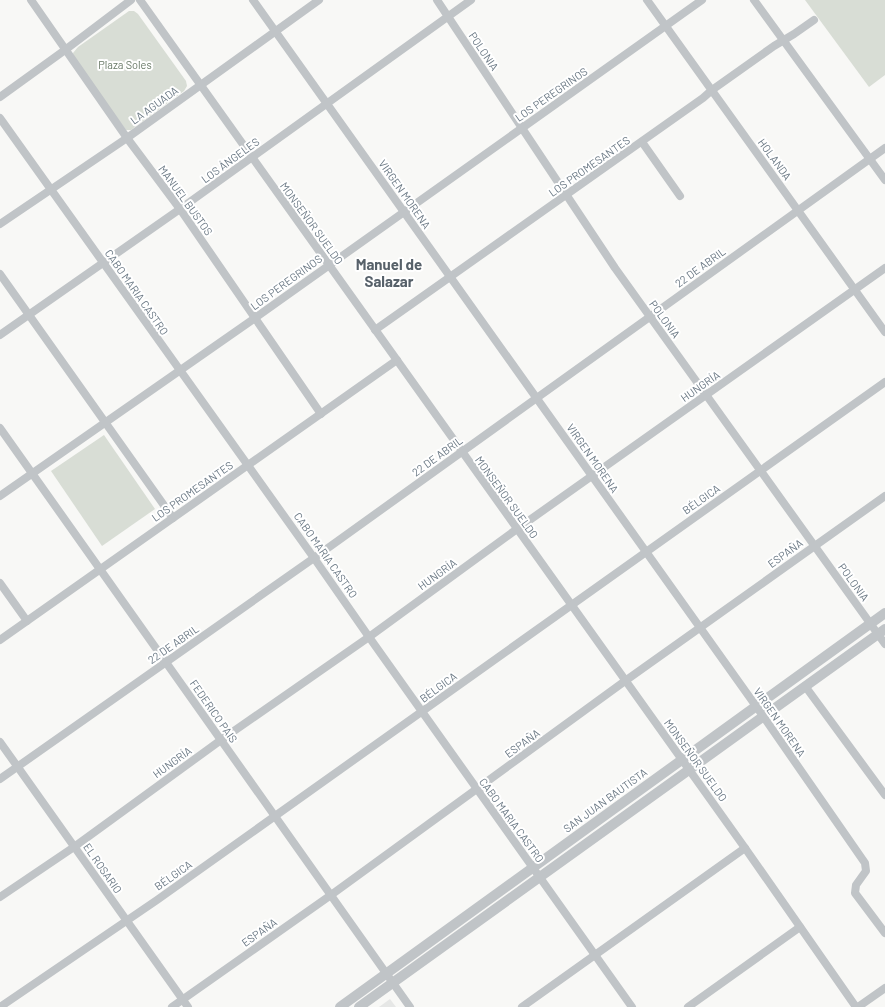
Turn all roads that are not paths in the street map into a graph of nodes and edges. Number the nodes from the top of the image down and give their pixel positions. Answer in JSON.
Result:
{"nodes":[{"id":1,"x":31,"y":0,"type":"edge"},
{"id":2,"x":132,"y":0,"type":"edge"},
{"id":3,"x":140,"y":0,"type":"edge"},
{"id":4,"x":253,"y":0,"type":"edge"},
{"id":5,"x":319,"y":0,"type":"edge"},
{"id":6,"x":437,"y":0,"type":"edge"},
{"id":7,"x":471,"y":0,"type":"edge"},
{"id":8,"x":647,"y":0,"type":"edge"},
{"id":9,"x":702,"y":0,"type":"edge"},
{"id":10,"x":754,"y":0,"type":"edge"},
{"id":11,"x":448,"y":17,"type":"junction"},
{"id":12,"x":814,"y":20,"type":"dead end"},
{"id":13,"x":665,"y":26,"type":"junction"},
{"id":14,"x":275,"y":31,"type":"junction"},
{"id":15,"x":783,"y":40,"type":"junction"},
{"id":16,"x":65,"y":50,"type":"junction"},
{"id":17,"x":200,"y":85,"type":"junction"},
{"id":18,"x":712,"y":90,"type":"junction"},
{"id":19,"x":0,"y":96,"type":"edge"},
{"id":20,"x":327,"y":104,"type":"junction"},
{"id":21,"x":0,"y":118,"type":"edge"},
{"id":22,"x":522,"y":128,"type":"junction"},
{"id":23,"x":127,"y":138,"type":"junction"},
{"id":24,"x":642,"y":142,"type":"junction"},
{"id":25,"x":885,"y":148,"type":"edge"},
{"id":26,"x":252,"y":157,"type":"junction"},
{"id":27,"x":870,"y":159,"type":"junction"},
{"id":28,"x":885,"y":180,"type":"edge"},
{"id":29,"x":50,"y":189,"type":"junction"},
{"id":30,"x":566,"y":195,"type":"junction"},
{"id":31,"x":680,"y":196,"type":"dead end"},
{"id":32,"x":180,"y":209,"type":"junction"},
{"id":33,"x":798,"y":210,"type":"junction"},
{"id":34,"x":404,"y":212,"type":"junction"},
{"id":35,"x":0,"y":224,"type":"edge"},
{"id":36,"x":103,"y":263,"type":"junction"},
{"id":37,"x":329,"y":265,"type":"junction"},
{"id":38,"x":885,"y":268,"type":"edge"},
{"id":39,"x":0,"y":274,"type":"edge"},
{"id":40,"x":450,"y":277,"type":"junction"},
{"id":41,"x":855,"y":289,"type":"junction"},
{"id":42,"x":29,"y":315,"type":"junction"},
{"id":43,"x":650,"y":317,"type":"junction"},
{"id":44,"x":255,"y":318,"type":"junction"},
{"id":45,"x":375,"y":330,"type":"junction"},
{"id":46,"x":885,"y":332,"type":"edge"},
{"id":47,"x":0,"y":335,"type":"edge"},
{"id":48,"x":397,"y":360,"type":"junction"},
{"id":49,"x":180,"y":371,"type":"junction"},
{"id":50,"x":885,"y":382,"type":"edge"},
{"id":51,"x":706,"y":395,"type":"junction"},
{"id":52,"x":536,"y":398,"type":"junction"},
{"id":53,"x":321,"y":414,"type":"junction"},
{"id":54,"x":106,"y":423,"type":"junction"},
{"id":55,"x":0,"y":428,"type":"edge"},
{"id":56,"x":462,"y":452,"type":"junction"},
{"id":57,"x":247,"y":465,"type":"junction"},
{"id":58,"x":760,"y":470,"type":"junction"},
{"id":59,"x":32,"y":474,"type":"junction"},
{"id":60,"x":592,"y":476,"type":"junction"},
{"id":61,"x":0,"y":496,"type":"edge"},
{"id":62,"x":885,"y":496,"type":"edge"},
{"id":63,"x":173,"y":518,"type":"junction"},
{"id":64,"x":517,"y":529,"type":"junction"},
{"id":65,"x":815,"y":546,"type":"junction"},
{"id":66,"x":646,"y":552,"type":"junction"},
{"id":67,"x":314,"y":558,"type":"junction"},
{"id":68,"x":100,"y":570,"type":"junction"},
{"id":69,"x":0,"y":584,"type":"edge"},
{"id":70,"x":571,"y":605,"type":"junction"},
{"id":71,"x":885,"y":613,"type":"edge"},
{"id":72,"x":27,"y":621,"type":"junction"},
{"id":73,"x":870,"y":624,"type":"junction"},
{"id":74,"x":700,"y":628,"type":"junction"},
{"id":75,"x":881,"y":631,"type":"edge"},
{"id":76,"x":369,"y":637,"type":"junction"},
{"id":77,"x":0,"y":640,"type":"edge"},
{"id":78,"x":885,"y":644,"type":"edge"},
{"id":79,"x":165,"y":662,"type":"junction"},
{"id":80,"x":625,"y":681,"type":"junction"},
{"id":81,"x":805,"y":686,"type":"junction"},
{"id":82,"x":756,"y":706,"type":"junction"},
{"id":83,"x":422,"y":712,"type":"junction"},
{"id":84,"x":763,"y":716,"type":"junction"},
{"id":85,"x":221,"y":740,"type":"junction"},
{"id":86,"x":0,"y":742,"type":"edge"},
{"id":87,"x":681,"y":759,"type":"junction"},
{"id":88,"x":18,"y":767,"type":"junction"},
{"id":89,"x":689,"y":770,"type":"junction"},
{"id":90,"x":0,"y":780,"type":"edge"},
{"id":91,"x":477,"y":789,"type":"junction"},
{"id":92,"x":885,"y":795,"type":"edge"},
{"id":93,"x":275,"y":816,"type":"junction"},
{"id":94,"x":74,"y":847,"type":"junction"},
{"id":95,"x":745,"y":848,"type":"junction"},
{"id":96,"x":533,"y":868,"type":"junction"},
{"id":97,"x":540,"y":877,"type":"junction"},
{"id":98,"x":331,"y":895,"type":"junction"},
{"id":99,"x":0,"y":897,"type":"edge"},
{"id":100,"x":126,"y":920,"type":"junction"},
{"id":101,"x":800,"y":927,"type":"junction"},
{"id":102,"x":885,"y":933,"type":"edge"},
{"id":103,"x":595,"y":955,"type":"junction"},
{"id":104,"x":386,"y":974,"type":"junction"},
{"id":105,"x":393,"y":983,"type":"junction"},
{"id":106,"x":885,"y":988,"type":"edge"},
{"id":107,"x":182,"y":999,"type":"junction"},
{"id":108,"x":0,"y":1007,"type":"edge"},
{"id":109,"x":172,"y":1007,"type":"edge"},
{"id":110,"x":188,"y":1007,"type":"edge"},
{"id":111,"x":340,"y":1007,"type":"edge"},
{"id":112,"x":359,"y":1007,"type":"edge"},
{"id":113,"x":410,"y":1007,"type":"edge"},
{"id":114,"x":522,"y":1007,"type":"edge"},
{"id":115,"x":632,"y":1007,"type":"edge"},
{"id":116,"x":688,"y":1007,"type":"edge"},
{"id":117,"x":857,"y":1007,"type":"edge"}],
"edges":[{"from":1,"to":16,"type":"street","name":"MANUEL BUSTOS"},
{"from":2,"to":16,"type":"street"},
{"from":3,"to":17,"type":"street","name":"MONSEÑOR SUELDO"},
{"from":4,"to":14,"type":"street","name":"VIRGEN MORENA"},
{"from":5,"to":14,"type":"street","name":"LA AGUADA"},
{"from":6,"to":11,"type":"street","name":"POLONIA"},
{"from":7,"to":11,"type":"street","name":"LOS ÁNGELES"},
{"from":8,"to":13,"type":"street","name":"HOLANDA"},
{"from":9,"to":13,"type":"street","name":"LOS PEREGRINOS"},
{"from":10,"to":15,"type":"street"},
{"from":11,"to":20,"type":"street","name":"LOS ÁNGELES"},
{"from":11,"to":22,"type":"street","name":"POLONIA"},
{"from":12,"to":15,"type":"street","name":"LOS PROMESANTES"},
{"from":13,"to":18,"type":"street","name":"HOLANDA"},
{"from":13,"to":22,"type":"street","name":"LOS PEREGRINOS"},
{"from":14,"to":17,"type":"street","name":"LA AGUADA"},
{"from":14,"to":20,"type":"street","name":"VIRGEN MORENA"},
{"from":15,"to":18,"type":"street","name":"LOS PROMESANTES"},
{"from":15,"to":27,"type":"street"},
{"from":16,"to":19,"type":"street"},
{"from":16,"to":23,"type":"street","name":"MANUEL BUSTOS"},
{"from":17,"to":23,"type":"street","name":"LA AGUADA"},
{"from":17,"to":26,"type":"street","name":"MONSEÑOR SUELDO"},
{"from":18,"to":24,"type":"street","name":"LOS PROMESANTES"},
{"from":18,"to":33,"type":"street","name":"HOLANDA"},
{"from":20,"to":26,"type":"street","name":"LOS ÁNGELES"},
{"from":20,"to":34,"type":"street","name":"VIRGEN MORENA"},
{"from":21,"to":29,"type":"street","name":"CABO MARIA CASTRO"},
{"from":22,"to":30,"type":"street","name":"POLONIA"},
{"from":22,"to":34,"type":"street","name":"LOS PEREGRINOS"},
{"from":23,"to":29,"type":"street","name":"LA AGUADA"},
{"from":23,"to":32,"type":"street","name":"MANUEL BUSTOS"},
{"from":24,"to":30,"type":"street","name":"LOS PROMESANTES"},
{"from":24,"to":31,"type":"street"},
{"from":25,"to":27,"type":"street","name":"22 DE ABRIL"},
{"from":26,"to":32,"type":"street","name":"LOS ÁNGELES"},
{"from":26,"to":37,"type":"street","name":"MONSEÑOR SUELDO"},
{"from":27,"to":28,"type":"street"},
{"from":27,"to":33,"type":"street","name":"22 DE ABRIL"},
{"from":29,"to":35,"type":"street","name":"LA AGUADA"},
{"from":29,"to":36,"type":"street","name":"CABO MARIA CASTRO"},
{"from":30,"to":40,"type":"street","name":"LOS PROMESANTES"},
{"from":30,"to":43,"type":"street","name":"POLONIA"},
{"from":32,"to":36,"type":"street","name":"LOS ÁNGELES"},
{"from":32,"to":44,"type":"street","name":"MANUEL BUSTOS"},
{"from":33,"to":41,"type":"street","name":"HOLANDA"},
{"from":33,"to":43,"type":"street","name":"22 DE ABRIL"},
{"from":34,"to":37,"type":"street","name":"LOS PEREGRINOS"},
{"from":34,"to":40,"type":"street","name":"VIRGEN MORENA"},
{"from":36,"to":42,"type":"street","name":"LOS ÁNGELES"},
{"from":36,"to":49,"type":"street","name":"CABO MARIA CASTRO"},
{"from":37,"to":44,"type":"street","name":"LOS PEREGRINOS"},
{"from":37,"to":45,"type":"street","name":"MONSEÑOR SUELDO"},
{"from":38,"to":41,"type":"street","name":"HUNGRÍA"},
{"from":39,"to":42,"type":"street"},
{"from":40,"to":45,"type":"street","name":"LOS PROMESANTES"},
{"from":40,"to":52,"type":"street","name":"VIRGEN MORENA"},
{"from":41,"to":46,"type":"street","name":"HOLANDA"},
{"from":41,"to":51,"type":"street","name":"HUNGRÍA"},
{"from":42,"to":47,"type":"street","name":"LOS ÁNGELES"},
{"from":42,"to":54,"type":"street"},
{"from":43,"to":51,"type":"street","name":"POLONIA"},
{"from":43,"to":52,"type":"street","name":"22 DE ABRIL"},
{"from":44,"to":49,"type":"street","name":"LOS PEREGRINOS"},
{"from":44,"to":53,"type":"street","name":"MANUEL BUSTOS"},
{"from":45,"to":48,"type":"street","name":"MONSEÑOR SUELDO"},
{"from":48,"to":53,"type":"street","name":"LOS PROMESANTES"},
{"from":48,"to":56,"type":"street","name":"MONSEÑOR SUELDO"},
{"from":49,"to":54,"type":"street","name":"LOS PEREGRINOS"},
{"from":49,"to":57,"type":"street","name":"CABO MARIA CASTRO"},
{"from":50,"to":58,"type":"street","name":"BÉLGICA"},
{"from":51,"to":58,"type":"street","name":"POLONIA"},
{"from":51,"to":60,"type":"street","name":"HUNGRÍA"},
{"from":52,"to":56,"type":"street","name":"22 DE ABRIL"},
{"from":52,"to":60,"type":"street","name":"VIRGEN MORENA"},
{"from":53,"to":57,"type":"street","name":"LOS PROMESANTES"},
{"from":54,"to":59,"type":"street","name":"LOS PEREGRINOS"},
{"from":54,"to":63,"type":"street"},
{"from":55,"to":59,"type":"street","name":"FEDERICO PAIS"},
{"from":56,"to":64,"type":"street","name":"MONSEÑOR SUELDO"},
{"from":56,"to":67,"type":"street","name":"22 DE ABRIL"},
{"from":57,"to":63,"type":"street","name":"LOS PROMESANTES"},
{"from":57,"to":67,"type":"street","name":"CABO MARIA CASTRO"},
{"from":58,"to":65,"type":"street","name":"POLONIA"},
{"from":58,"to":66,"type":"street","name":"BÉLGICA"},
{"from":59,"to":61,"type":"street","name":"LOS PEREGRINOS"},
{"from":59,"to":68,"type":"street","name":"FEDERICO PAIS"},
{"from":60,"to":64,"type":"street","name":"HUNGRÍA"},
{"from":60,"to":66,"type":"street","name":"VIRGEN MORENA"},
{"from":62,"to":65,"type":"street","name":"ESPAÑA"},
{"from":63,"to":68,"type":"street","name":"LOS PROMESANTES"},
{"from":64,"to":70,"type":"street","name":"MONSEÑOR SUELDO"},
{"from":64,"to":76,"type":"street","name":"HUNGRÍA"},
{"from":65,"to":73,"type":"street","name":"POLONIA"},
{"from":65,"to":74,"type":"street","name":"ESPAÑA"},
{"from":66,"to":70,"type":"street","name":"BÉLGICA"},
{"from":66,"to":74,"type":"street","name":"VIRGEN MORENA"},
{"from":67,"to":76,"type":"street","name":"CABO MARIA CASTRO"},
{"from":67,"to":79,"type":"street","name":"22 DE ABRIL"},
{"from":68,"to":72,"type":"street","name":"LOS PROMESANTES"},
{"from":68,"to":79,"type":"street","name":"FEDERICO PAIS"},
{"from":69,"to":72,"type":"street"},
{"from":70,"to":80,"type":"street","name":"MONSEÑOR SUELDO"},
{"from":70,"to":83,"type":"street","name":"BÉLGICA"},
{"from":71,"to":73,"type":"street","name":"SAN JUAN BAUTISTA"},
{"from":72,"to":77,"type":"street","name":"LOS PROMESANTES"},
{"from":73,"to":75,"type":"street","name":"POLONIA"},
{"from":73,"to":82,"type":"street","name":"SAN JUAN BAUTISTA"},
{"from":74,"to":80,"type":"street","name":"ESPAÑA"},
{"from":74,"to":82,"type":"street","name":"VIRGEN MORENA"},
{"from":75,"to":78,"type":"street","name":"POLONIA"},
{"from":75,"to":81,"type":"street"},
{"from":76,"to":83,"type":"street","name":"CABO MARIA CASTRO"},
{"from":76,"to":85,"type":"street","name":"HUNGRÍA"},
{"from":79,"to":85,"type":"street","name":"FEDERICO PAIS"},
{"from":79,"to":88,"type":"street","name":"22 DE ABRIL"},
{"from":80,"to":87,"type":"street","name":"MONSEÑOR SUELDO"},
{"from":80,"to":91,"type":"street","name":"ESPAÑA"},
{"from":81,"to":84,"type":"street"},
{"from":81,"to":92,"type":"street"},
{"from":82,"to":84,"type":"street","name":"VIRGEN MORENA"},
{"from":82,"to":87,"type":"street","name":"SAN JUAN BAUTISTA"},
{"from":83,"to":91,"type":"street","name":"CABO MARIA CASTRO"},
{"from":83,"to":93,"type":"street","name":"BÉLGICA"},
{"from":84,"to":89,"type":"street"},
{"from":84,"to":102,"type":"street","name":"VIRGEN MORENA"},
{"from":85,"to":93,"type":"street","name":"FEDERICO PAIS"},
{"from":85,"to":94,"type":"street","name":"HUNGRÍA"},
{"from":86,"to":88,"type":"street","name":"EL ROSARIO"},
{"from":87,"to":89,"type":"street","name":"MONSEÑOR SUELDO"},
{"from":87,"to":96,"type":"street","name":"SAN JUAN BAUTISTA"},
{"from":88,"to":90,"type":"street","name":"22 DE ABRIL"},
{"from":88,"to":94,"type":"street","name":"EL ROSARIO"},
{"from":89,"to":95,"type":"street","name":"MONSEÑOR SUELDO"},
{"from":89,"to":97,"type":"street"},
{"from":91,"to":96,"type":"street","name":"CABO MARIA CASTRO"},
{"from":91,"to":98,"type":"street","name":"ESPAÑA"},
{"from":93,"to":98,"type":"street","name":"FEDERICO PAIS"},
{"from":93,"to":100,"type":"street","name":"BÉLGICA"},
{"from":94,"to":99,"type":"street","name":"HUNGRÍA"},
{"from":94,"to":100,"type":"street","name":"EL ROSARIO"},
{"from":95,"to":101,"type":"street","name":"MONSEÑOR SUELDO"},
{"from":95,"to":103,"type":"street"},
{"from":96,"to":97,"type":"street","name":"CABO MARIA CASTRO"},
{"from":96,"to":104,"type":"street","name":"SAN JUAN BAUTISTA"},
{"from":97,"to":103,"type":"street","name":"CABO MARIA CASTRO"},
{"from":97,"to":105,"type":"street"},
{"from":98,"to":104,"type":"street","name":"FEDERICO PAIS"},
{"from":98,"to":107,"type":"street","name":"ESPAÑA"},
{"from":100,"to":107,"type":"street","name":"EL ROSARIO"},
{"from":100,"to":108,"type":"street","name":"BÉLGICA"},
{"from":101,"to":116,"type":"street"},
{"from":101,"to":117,"type":"street","name":"MONSEÑOR SUELDO"},
{"from":103,"to":114,"type":"street"},
{"from":103,"to":115,"type":"street","name":"CABO MARIA CASTRO"},
{"from":104,"to":105,"type":"street","name":"FEDERICO PAIS"},
{"from":104,"to":111,"type":"street","name":"SAN JUAN BAUTISTA"},
{"from":105,"to":112,"type":"street"},
{"from":105,"to":113,"type":"street","name":"FEDERICO PAIS"},
{"from":106,"to":117,"type":"street"},
{"from":107,"to":109,"type":"street","name":"ESPAÑA"},
{"from":107,"to":110,"type":"street","name":"EL ROSARIO"}]}
